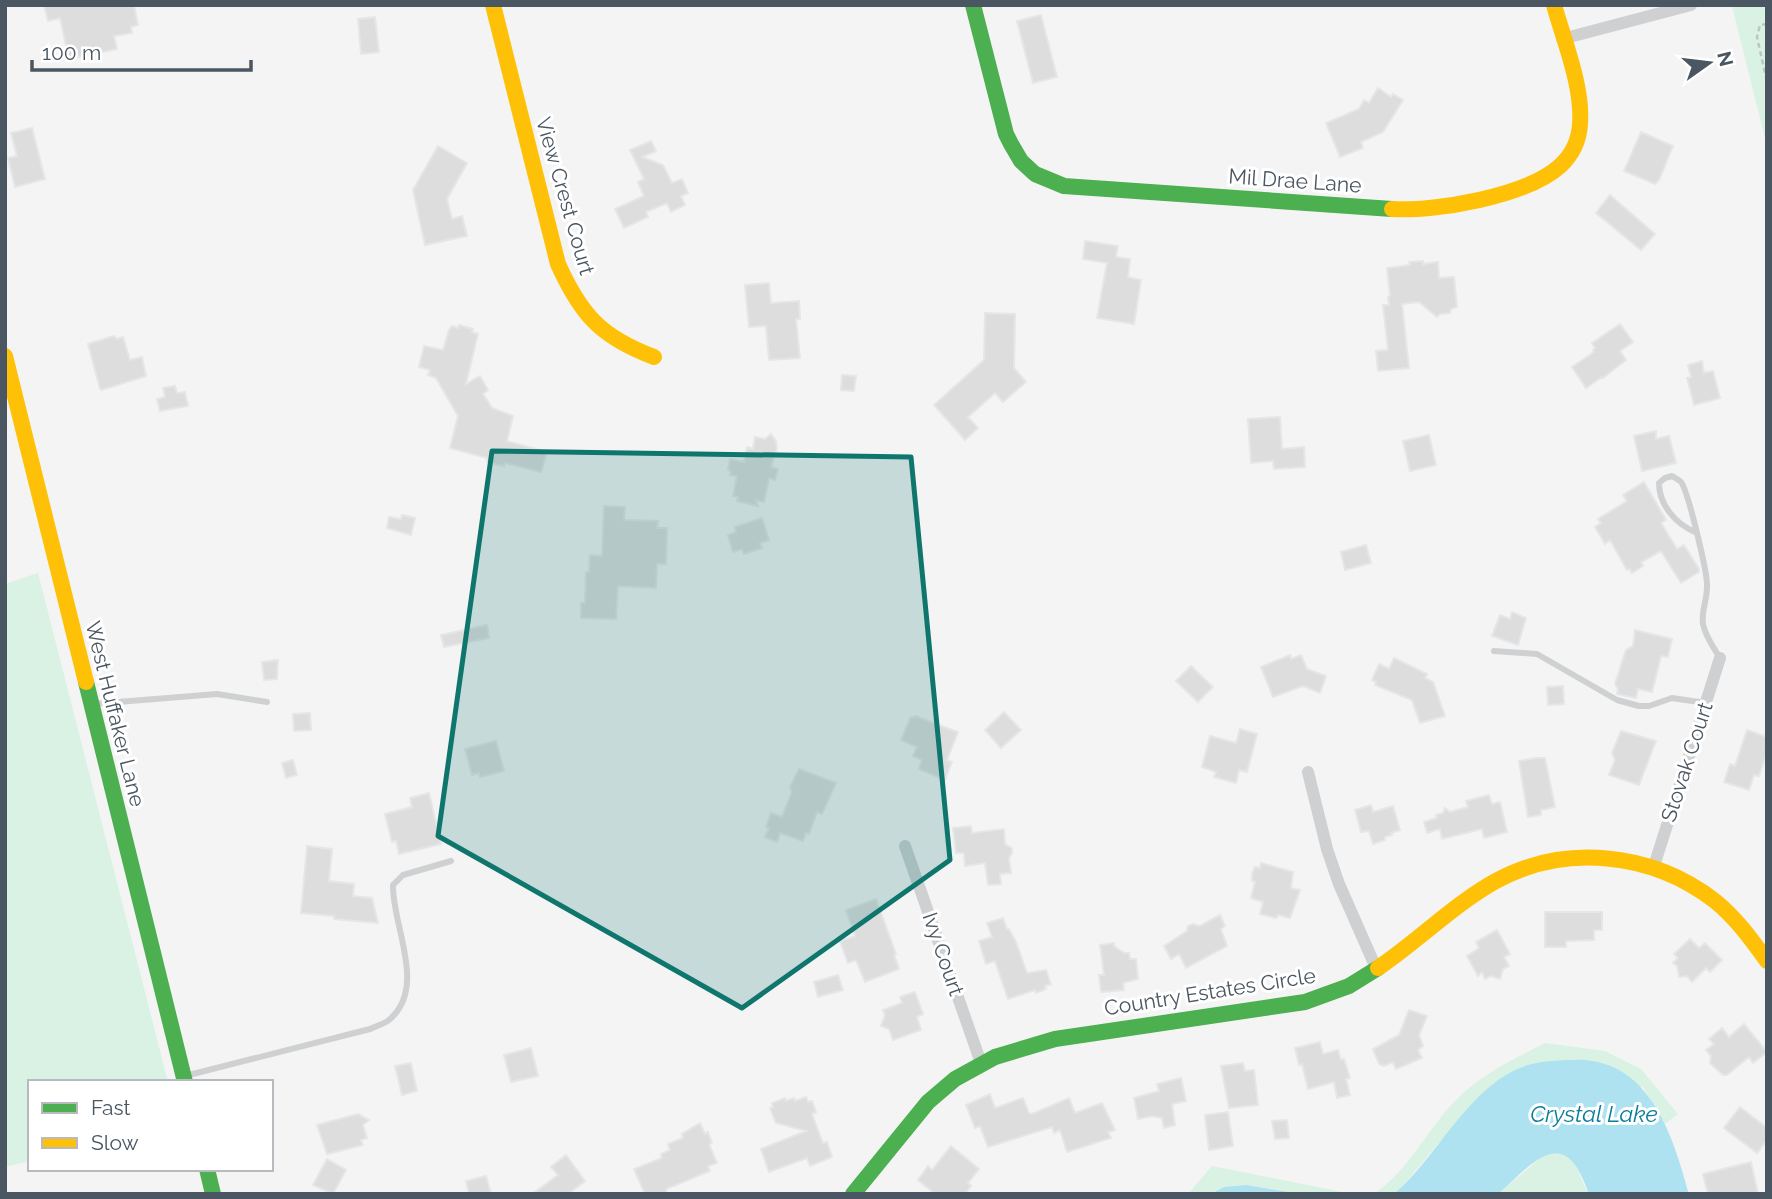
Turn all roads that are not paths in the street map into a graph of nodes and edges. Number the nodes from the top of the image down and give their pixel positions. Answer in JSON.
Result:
{"nodes":[{"id":1,"x":493,"y":5,"type":"edge"},
{"id":2,"x":973,"y":5,"type":"edge"},
{"id":3,"x":1554,"y":5,"type":"edge"},
{"id":4,"x":1691,"y":5,"type":"edge"},
{"id":5,"x":1562,"y":39,"type":"junction"},
{"id":6,"x":5,"y":356,"type":"edge"},
{"id":7,"x":654,"y":357,"type":"dead end"},
{"id":8,"x":1695,"y":532,"type":"junction"},
{"id":9,"x":1494,"y":651,"type":"dead end"},
{"id":10,"x":1720,"y":658,"type":"joint"},
{"id":11,"x":268,"y":702,"type":"dead end"},
{"id":12,"x":1706,"y":703,"type":"junction"},
{"id":13,"x":91,"y":705,"type":"junction"},
{"id":14,"x":1308,"y":772,"type":"dead end"},
{"id":15,"x":905,"y":846,"type":"dead end"},
{"id":16,"x":451,"y":861,"type":"dead end"},
{"id":17,"x":1654,"y":866,"type":"junction"},
{"id":18,"x":1767,"y":961,"type":"edge"},
{"id":19,"x":1376,"y":968,"type":"junction"},
{"id":20,"x":981,"y":1063,"type":"junction"},
{"id":21,"x":184,"y":1079,"type":"edge"},
{"id":22,"x":207,"y":1171,"type":"edge"},
{"id":23,"x":213,"y":1194,"type":"edge"},
{"id":24,"x":853,"y":1194,"type":"edge"}],
"edges":[{"from":1,"to":7,"type":"street","name":"View Crest Court"},
{"from":2,"to":5,"type":"street","name":"Mil Drae Lane"},
{"from":3,"to":5,"type":"street","name":"Mil Drae Lane"},
{"from":4,"to":5,"type":"street"},
{"from":6,"to":13,"type":"street","name":"West Huffaker Lane"},
{"from":8,"to":8,"type":"lane"},
{"from":8,"to":10,"type":"lane"},
{"from":9,"to":12,"type":"lane"},
{"from":10,"to":12,"type":"street","name":"Stovak Court"},
{"from":11,"to":13,"type":"lane"},
{"from":12,"to":17,"type":"street","name":"Stovak Court"},
{"from":13,"to":21,"type":"street","name":"West Huffaker Lane"},
{"from":14,"to":19,"type":"street"},
{"from":15,"to":20,"type":"street","name":"Ivy Court"},
{"from":16,"to":21,"type":"lane"},
{"from":17,"to":18,"type":"street","name":"Country Estates Circle"},
{"from":17,"to":19,"type":"street","name":"Country Estates Circle"},
{"from":19,"to":20,"type":"street","name":"Country Estates Circle"},
{"from":20,"to":24,"type":"street","name":"Country Estates Circle"},
{"from":22,"to":23,"type":"street"}]}
